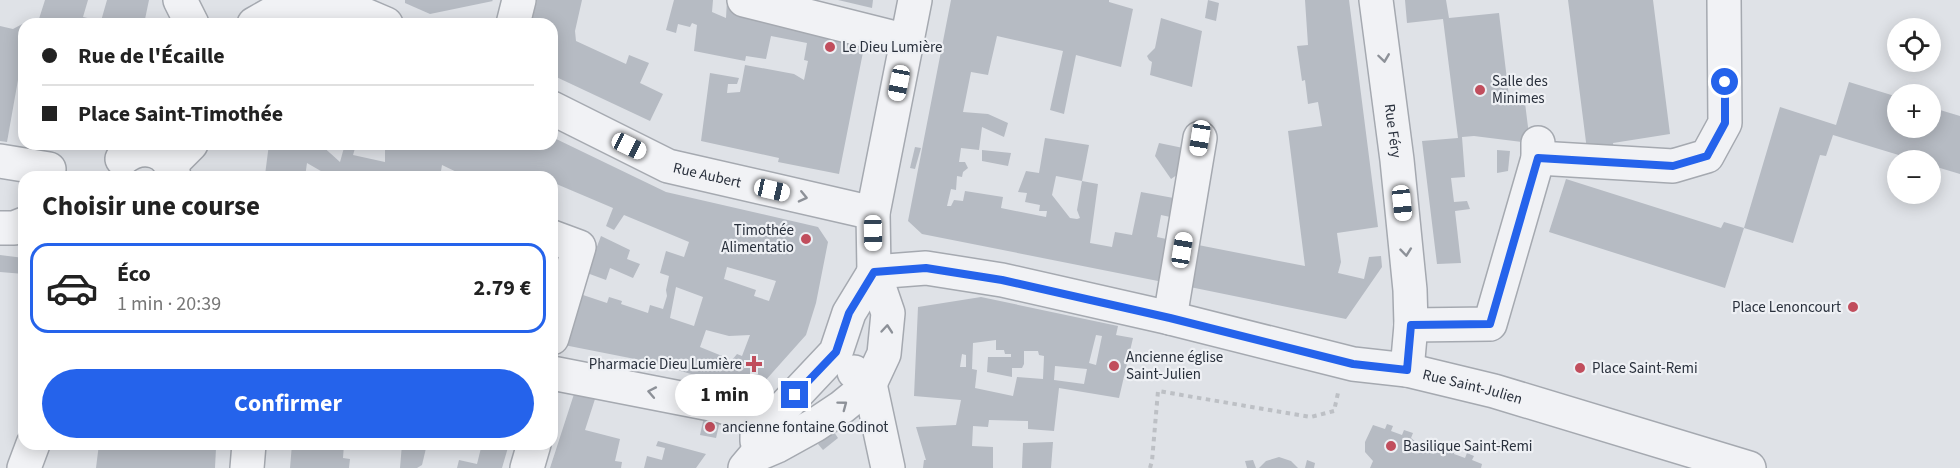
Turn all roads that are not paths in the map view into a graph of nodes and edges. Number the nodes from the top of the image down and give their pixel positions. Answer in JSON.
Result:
{"nodes":[{"id":1,"x":180,"y":0,"type":"edge"},
{"id":2,"x":519,"y":0,"type":"edge"},
{"id":3,"x":744,"y":0,"type":"edge"},
{"id":4,"x":915,"y":0,"type":"edge"},
{"id":5,"x":1376,"y":0,"type":"edge"},
{"id":6,"x":1724,"y":0,"type":"edge"},
{"id":7,"x":292,"y":9,"type":"edge"},
{"id":8,"x":189,"y":18,"type":"edge"},
{"id":9,"x":269,"y":18,"type":"edge"},
{"id":10,"x":372,"y":18,"type":"edge"},
{"id":11,"x":514,"y":18,"type":"edge"},
{"id":12,"x":907,"y":41,"type":"junction"},
{"id":13,"x":558,"y":111,"type":"edge"},
{"id":14,"x":1200,"y":138,"type":"dead end"},
{"id":15,"x":140,"y":150,"type":"edge"},
{"id":16,"x":151,"y":150,"type":"edge"},
{"id":17,"x":122,"y":160,"type":"edge"},
{"id":18,"x":0,"y":161,"type":"edge"},
{"id":19,"x":50,"y":163,"type":"edge"},
{"id":20,"x":178,"y":167,"type":"edge"},
{"id":21,"x":873,"y":213,"type":"junction"},
{"id":22,"x":18,"y":226,"type":"edge"},
{"id":23,"x":0,"y":228,"type":"edge"},
{"id":24,"x":558,"y":239,"type":"edge"},
{"id":25,"x":874,"y":272,"type":"junction"},
{"id":26,"x":558,"y":318,"type":"edge"},
{"id":27,"x":1170,"y":318,"type":"junction"},
{"id":28,"x":1411,"y":325,"type":"junction"},
{"id":29,"x":836,"y":352,"type":"junction"},
{"id":30,"x":1407,"y":370,"type":"junction"},
{"id":31,"x":558,"y":378,"type":"edge"},
{"id":32,"x":870,"y":384,"type":"junction"},
{"id":33,"x":769,"y":423,"type":"junction"},
{"id":34,"x":31,"y":450,"type":"edge"},
{"id":35,"x":248,"y":450,"type":"edge"},
{"id":36,"x":532,"y":450,"type":"edge"},
{"id":37,"x":751,"y":461,"type":"edge"},
{"id":38,"x":24,"y":468,"type":"edge"},
{"id":39,"x":247,"y":468,"type":"edge"},
{"id":40,"x":527,"y":468,"type":"edge"},
{"id":41,"x":888,"y":468,"type":"edge"},
{"id":42,"x":1749,"y":468,"type":"edge"}],
"edges":[{"from":1,"to":8,"type":"street"},
{"from":2,"to":11,"type":"street"},
{"from":3,"to":12,"type":"street"},
{"from":4,"to":12,"type":"street"},
{"from":5,"to":28,"type":"street","name":"Rue Féry","one_way":true},
{"from":6,"to":28,"type":"street"},
{"from":7,"to":9,"type":"street"},
{"from":7,"to":10,"type":"street"},
{"from":12,"to":21,"type":"street"},
{"from":13,"to":21,"type":"street","name":"Rue Aubert","one_way":true},
{"from":14,"to":27,"type":"street"},
{"from":15,"to":17,"type":"street"},
{"from":16,"to":20,"type":"street"},
{"from":18,"to":19,"type":"street"},
{"from":21,"to":25,"type":"street"},
{"from":22,"to":23,"type":"street"},
{"from":24,"to":26,"type":"street"},
{"from":25,"to":27,"type":"street","name":"Rue Saint-Julien"},
{"from":25,"to":29,"type":"street"},
{"from":32,"to":25,"type":"street","one_way":true},
{"from":27,"to":30,"type":"street","name":"Rue Saint-Julien"},
{"from":28,"to":30,"type":"street","name":"Rue Féry"},
{"from":29,"to":32,"type":"street"},
{"from":29,"to":33,"type":"street"},
{"from":30,"to":42,"type":"street","name":"Rue Saint-Julien"},
{"from":33,"to":31,"type":"street","one_way":true},
{"from":37,"to":32,"type":"street","one_way":true},
{"from":32,"to":41,"type":"street"},
{"from":33,"to":37,"type":"street"},
{"from":34,"to":38,"type":"street"},
{"from":35,"to":39,"type":"street"},
{"from":36,"to":40,"type":"street"}]}
